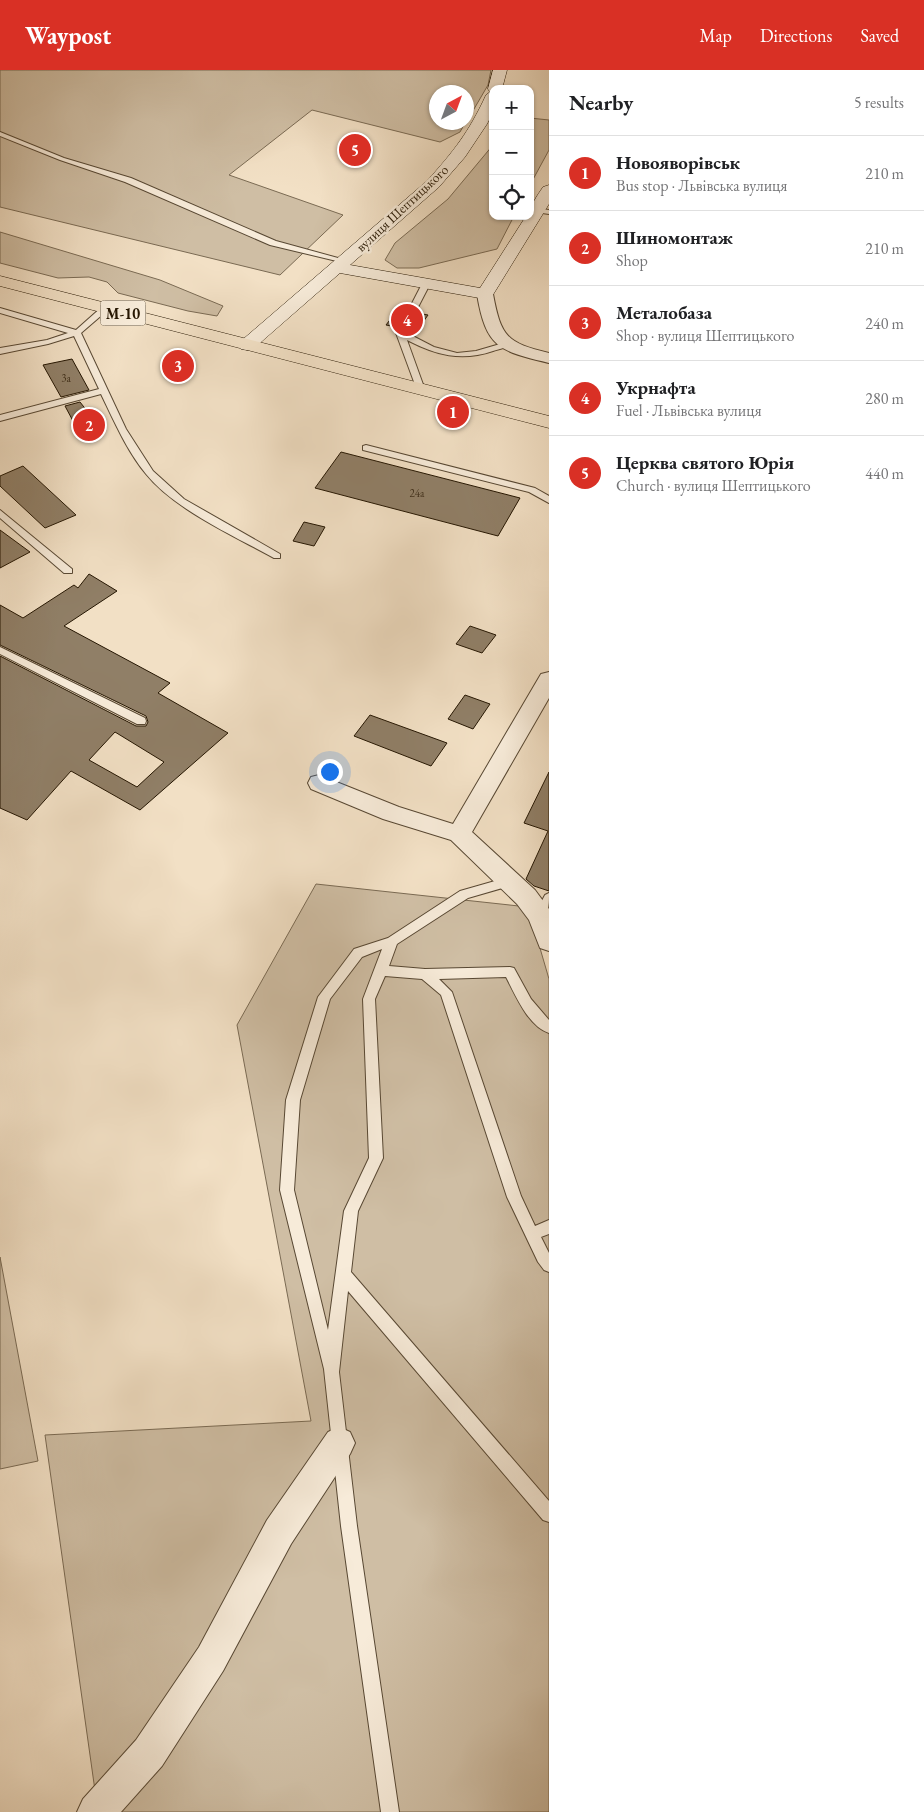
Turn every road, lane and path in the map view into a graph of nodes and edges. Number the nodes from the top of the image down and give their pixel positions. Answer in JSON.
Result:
{"nodes":[{"id":1,"x":500,"y":70,"type":"edge"},
{"id":2,"x":496,"y":85,"type":"edge"},
{"id":3,"x":489,"y":103,"type":"edge"},
{"id":4,"x":0,"y":134,"type":"edge"},
{"id":5,"x":549,"y":190,"type":"edge"},
{"id":6,"x":544,"y":211,"type":"edge"},
{"id":7,"x":341,"y":264,"type":"junction"},
{"id":8,"x":0,"y":281,"type":"edge"},
{"id":9,"x":426,"y":284,"type":"junction"},
{"id":10,"x":485,"y":294,"type":"junction"},
{"id":11,"x":106,"y":308,"type":"junction"},
{"id":12,"x":0,"y":310,"type":"edge"},
{"id":13,"x":412,"y":311,"type":"dead end"},
{"id":14,"x":77,"y":333,"type":"junction"},
{"id":15,"x":507,"y":344,"type":"junction"},
{"id":16,"x":247,"y":345,"type":"junction"},
{"id":17,"x":0,"y":351,"type":"edge"},
{"id":18,"x":549,"y":358,"type":"edge"},
{"id":19,"x":421,"y":390,"type":"junction"},
{"id":20,"x":103,"y":391,"type":"junction"},
{"id":21,"x":0,"y":418,"type":"edge"},
{"id":22,"x":549,"y":422,"type":"edge"},
{"id":23,"x":366,"y":448,"type":"dead end"},
{"id":24,"x":549,"y":500,"type":"edge"},
{"id":25,"x":0,"y":513,"type":"edge"},
{"id":26,"x":277,"y":556,"type":"dead end"},
{"id":27,"x":68,"y":571,"type":"dead end"},
{"id":28,"x":0,"y":650,"type":"edge"},
{"id":29,"x":549,"y":679,"type":"edge"},
{"id":30,"x":141,"y":721,"type":"dead end"},
{"id":31,"x":319,"y":783,"type":"dead end"},
{"id":32,"x":459,"y":834,"type":"junction"},
{"id":33,"x":509,"y":882,"type":"junction"},
{"id":34,"x":545,"y":907,"type":"edge"},
{"id":35,"x":392,"y":941,"type":"junction"},
{"id":36,"x":549,"y":941,"type":"edge"},
{"id":37,"x":380,"y":970,"type":"junction"},
{"id":38,"x":425,"y":974,"type":"junction"},
{"id":39,"x":549,"y":1028,"type":"edge"},
{"id":40,"x":549,"y":1227,"type":"edge"},
{"id":41,"x":532,"y":1234,"type":"junction"},
{"id":42,"x":549,"y":1265,"type":"edge"},
{"id":43,"x":343,"y":1274,"type":"junction"},
{"id":44,"x":331,"y":1372,"type":"junction"},
{"id":45,"x":339,"y":1443,"type":"junction"},
{"id":46,"x":549,"y":1514,"type":"edge"},
{"id":47,"x":96,"y":1812,"type":"edge"},
{"id":48,"x":390,"y":1812,"type":"edge"}],
"edges":[{"from":1,"to":2,"type":"street"},
{"from":3,"to":7,"type":"street","name":"вулиця Шептицького"},
{"from":4,"to":7,"type":"lane"},
{"from":5,"to":6,"type":"street"},
{"from":6,"to":10,"type":"street"},
{"from":7,"to":9,"type":"street"},
{"from":7,"to":16,"type":"street","name":"вулиця Шептицького"},
{"from":8,"to":11,"type":"highway","number":"М-10"},
{"from":9,"to":10,"type":"street"},
{"from":9,"to":13,"type":"lane"},
{"from":10,"to":15,"type":"street"},
{"from":11,"to":14,"type":"lane"},
{"from":11,"to":16,"type":"highway","number":"М-10"},
{"from":12,"to":14,"type":"lane"},
{"from":14,"to":17,"type":"lane"},
{"from":14,"to":20,"type":"lane"},
{"from":15,"to":18,"type":"street"},
{"from":15,"to":19,"type":"lane"},
{"from":16,"to":19,"type":"highway","number":"М-10"},
{"from":19,"to":22,"type":"highway","number":"М-10"},
{"from":20,"to":21,"type":"lane"},
{"from":20,"to":26,"type":"lane"},
{"from":23,"to":24,"type":"lane"},
{"from":25,"to":27,"type":"lane"},
{"from":28,"to":30,"type":"lane"},
{"from":29,"to":32,"type":"street"},
{"from":31,"to":32,"type":"street"},
{"from":32,"to":33,"type":"street"},
{"from":33,"to":34,"type":"street"},
{"from":33,"to":35,"type":"lane"},
{"from":34,"to":36,"type":"street"},
{"from":35,"to":37,"type":"lane"},
{"from":35,"to":44,"type":"lane"},
{"from":37,"to":38,"type":"lane"},
{"from":37,"to":43,"type":"lane"},
{"from":38,"to":39,"type":"lane"},
{"from":38,"to":41,"type":"lane"},
{"from":40,"to":41,"type":"lane"},
{"from":41,"to":42,"type":"lane"},
{"from":43,"to":44,"type":"lane"},
{"from":43,"to":46,"type":"lane"},
{"from":44,"to":45,"type":"lane"},
{"from":45,"to":47,"type":"street"},
{"from":45,"to":48,"type":"lane"}]}
